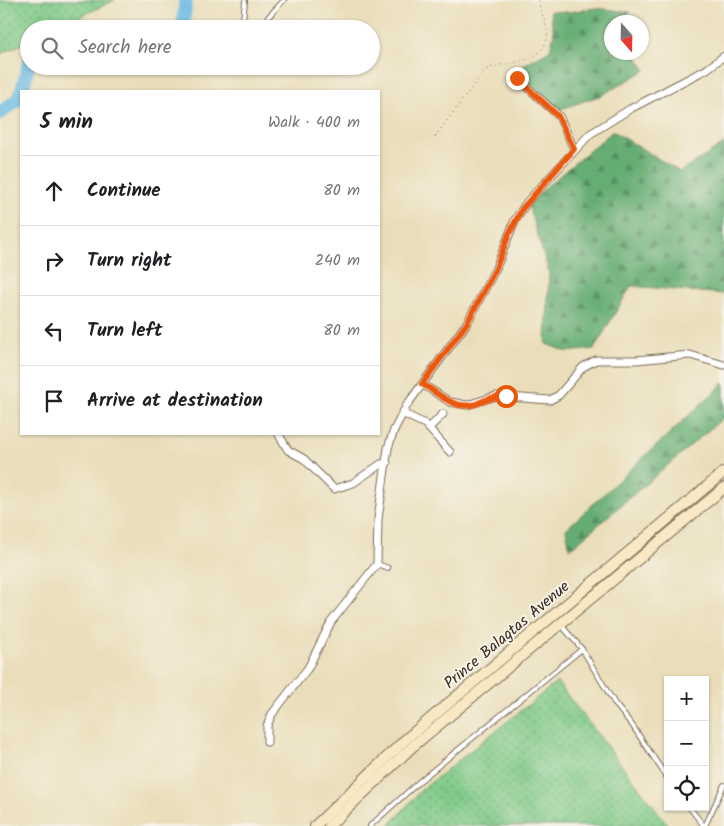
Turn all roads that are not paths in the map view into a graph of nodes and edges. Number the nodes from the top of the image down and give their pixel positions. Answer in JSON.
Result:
{"nodes":[{"id":1,"x":284,"y":0,"type":"edge"},
{"id":2,"x":245,"y":1,"type":"edge"},
{"id":3,"x":243,"y":20,"type":"edge"},
{"id":4,"x":265,"y":20,"type":"edge"},
{"id":5,"x":724,"y":56,"type":"edge"},
{"id":6,"x":517,"y":78,"type":"dead end"},
{"id":7,"x":574,"y":149,"type":"junction"},
{"id":8,"x":724,"y":365,"type":"edge"},
{"id":9,"x":422,"y":384,"type":"junction"},
{"id":10,"x":402,"y":413,"type":"junction"},
{"id":11,"x":443,"y":414,"type":"dead end"},
{"id":12,"x":429,"y":428,"type":"junction"},
{"id":13,"x":279,"y":436,"type":"dead end"},
{"id":14,"x":450,"y":452,"type":"dead end"},
{"id":15,"x":387,"y":463,"type":"junction"},
{"id":16,"x":724,"y":472,"type":"edge"},
{"id":17,"x":724,"y":488,"type":"edge"},
{"id":18,"x":377,"y":564,"type":"junction"},
{"id":19,"x":388,"y":568,"type":"dead end"},
{"id":20,"x":559,"y":624,"type":"junction"},
{"id":21,"x":582,"y":648,"type":"junction"},
{"id":22,"x":467,"y":687,"type":"junction"},
{"id":23,"x":474,"y":695,"type":"junction"},
{"id":24,"x":267,"y":742,"type":"dead end"},
{"id":25,"x":664,"y":773,"type":"edge"},
{"id":26,"x":724,"y":785,"type":"edge"},
{"id":27,"x":693,"y":811,"type":"edge"},
{"id":28,"x":315,"y":826,"type":"edge"},
{"id":29,"x":329,"y":826,"type":"edge"},
{"id":30,"x":370,"y":826,"type":"edge"},
{"id":31,"x":704,"y":826,"type":"edge"}],
"edges":[{"from":1,"to":4,"type":"lane"},
{"from":2,"to":3,"type":"lane"},
{"from":5,"to":7,"type":"street"},
{"from":6,"to":7,"type":"street"},
{"from":7,"to":9,"type":"street"},
{"from":8,"to":9,"type":"street"},
{"from":9,"to":10,"type":"street"},
{"from":10,"to":12,"type":"street"},
{"from":10,"to":15,"type":"street"},
{"from":11,"to":12,"type":"street"},
{"from":12,"to":14,"type":"street"},
{"from":13,"to":15,"type":"street"},
{"from":15,"to":18,"type":"street"},
{"from":16,"to":22,"type":"main road","name":"Prince Balagtas Avenue"},
{"from":17,"to":20,"type":"main road","name":"Prince Balagtas Avenue"},
{"from":18,"to":19,"type":"lane"},
{"from":18,"to":24,"type":"street"},
{"from":20,"to":21,"type":"lane"},
{"from":20,"to":23,"type":"main road","name":"Prince Balagtas Avenue"},
{"from":21,"to":25,"type":"lane"},
{"from":21,"to":30,"type":"lane"},
{"from":22,"to":23,"type":"main road"},
{"from":22,"to":28,"type":"main road","name":"Prince Balagtas Avenue"},
{"from":23,"to":29,"type":"main road","name":"Prince Balagtas Avenue"},
{"from":26,"to":31,"type":"lane"},
{"from":27,"to":31,"type":"lane"}]}
